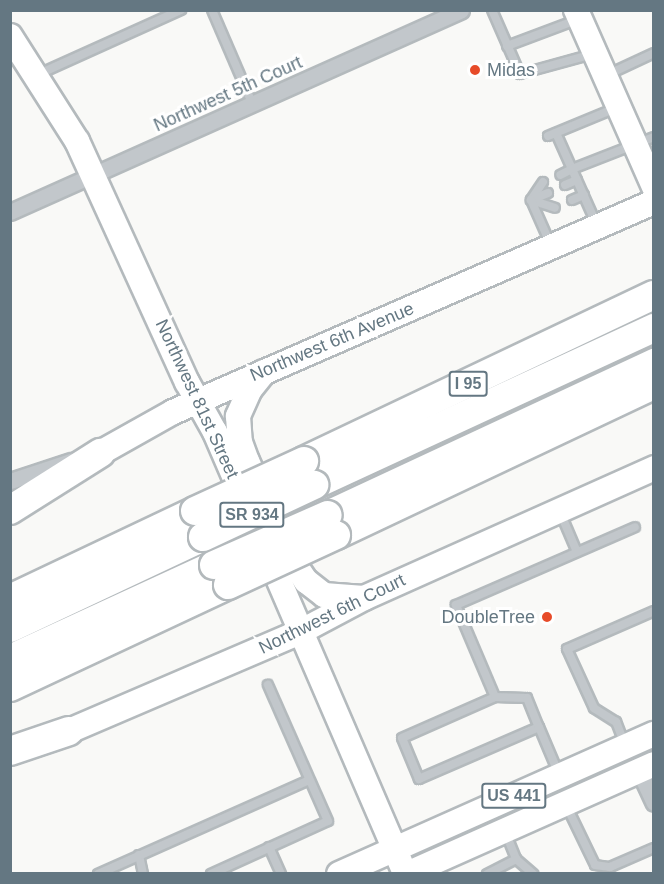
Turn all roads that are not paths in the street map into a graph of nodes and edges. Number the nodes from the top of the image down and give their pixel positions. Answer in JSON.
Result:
{"nodes":[{"id":1,"x":181,"y":10,"type":"edge"},
{"id":2,"x":212,"y":10,"type":"edge"},
{"id":3,"x":461,"y":10,"type":"edge"},
{"id":4,"x":492,"y":10,"type":"edge"},
{"id":5,"x":578,"y":15,"type":"edge"},
{"id":6,"x":10,"y":36,"type":"edge"},
{"id":7,"x":507,"y":46,"type":"junction"},
{"id":8,"x":654,"y":53,"type":"edge"},
{"id":9,"x":596,"y":54,"type":"junction"},
{"id":10,"x":38,"y":75,"type":"junction"},
{"id":11,"x":606,"y":76,"type":"junction"},
{"id":12,"x":253,"y":105,"type":"junction"},
{"id":13,"x":620,"y":107,"type":"junction"},
{"id":14,"x":645,"y":141,"type":"edge"},
{"id":15,"x":573,"y":169,"type":"junction"},
{"id":16,"x":94,"y":175,"type":"junction"},
{"id":17,"x":560,"y":175,"type":"dead end"},
{"id":18,"x":578,"y":180,"type":"junction"},
{"id":19,"x":543,"y":182,"type":"dead end"},
{"id":20,"x":565,"y":185,"type":"dead end"},
{"id":21,"x":654,"y":187,"type":"edge"},
{"id":22,"x":548,"y":193,"type":"dead end"},
{"id":23,"x":584,"y":195,"type":"junction"},
{"id":24,"x":531,"y":200,"type":"junction"},
{"id":25,"x":572,"y":200,"type":"dead end"},
{"id":26,"x":654,"y":202,"type":"edge"},
{"id":27,"x":555,"y":207,"type":"dead end"},
{"id":28,"x":10,"y":212,"type":"edge"},
{"id":29,"x":598,"y":227,"type":"junction"},
{"id":30,"x":552,"y":247,"type":"junction"},
{"id":31,"x":643,"y":300,"type":"edge"},
{"id":32,"x":648,"y":331,"type":"edge"},
{"id":33,"x":654,"y":363,"type":"edge"},
{"id":34,"x":264,"y":372,"type":"junction"},
{"id":35,"x":654,"y":385,"type":"edge"},
{"id":36,"x":198,"y":401,"type":"junction"},
{"id":37,"x":100,"y":453,"type":"junction"},
{"id":38,"x":654,"y":468,"type":"edge"},
{"id":39,"x":309,"y":473,"type":"junction"},
{"id":40,"x":10,"y":481,"type":"edge"},
{"id":41,"x":10,"y":510,"type":"edge"},
{"id":42,"x":559,"y":511,"type":"junction"},
{"id":43,"x":199,"y":524,"type":"junction"},
{"id":44,"x":332,"y":525,"type":"junction"},
{"id":45,"x":635,"y":527,"type":"dead end"},
{"id":46,"x":577,"y":552,"type":"junction"},
{"id":47,"x":221,"y":574,"type":"junction"},
{"id":48,"x":364,"y":598,"type":"junction"},
{"id":49,"x":10,"y":599,"type":"edge"},
{"id":50,"x":654,"y":611,"type":"edge"},
{"id":51,"x":10,"y":628,"type":"edge"},
{"id":52,"x":300,"y":632,"type":"junction"},
{"id":53,"x":10,"y":659,"type":"edge"},
{"id":54,"x":268,"y":685,"type":"dead end"},
{"id":55,"x":10,"y":687,"type":"edge"},
{"id":56,"x":495,"y":697,"type":"junction"},
{"id":57,"x":540,"y":727,"type":"junction"},
{"id":58,"x":69,"y":731,"type":"junction"},
{"id":59,"x":654,"y":734,"type":"edge"},
{"id":60,"x":626,"y":746,"type":"junction"},
{"id":61,"x":10,"y":751,"type":"edge"},
{"id":62,"x":10,"y":760,"type":"edge"},
{"id":63,"x":646,"y":768,"type":"edge"},
{"id":64,"x":560,"y":776,"type":"junction"},
{"id":65,"x":309,"y":780,"type":"junction"},
{"id":66,"x":654,"y":803,"type":"edge"},
{"id":67,"x":565,"y":804,"type":"junction"},
{"id":68,"x":504,"y":830,"type":"junction"},
{"id":69,"x":269,"y":848,"type":"junction"},
{"id":70,"x":654,"y":848,"type":"edge"},
{"id":71,"x":394,"y":849,"type":"junction"},
{"id":72,"x":139,"y":855,"type":"junction"},
{"id":73,"x":516,"y":859,"type":"junction"},
{"id":74,"x":504,"y":865,"type":"junction"},
{"id":75,"x":98,"y":873,"type":"edge"},
{"id":76,"x":143,"y":873,"type":"edge"},
{"id":77,"x":211,"y":873,"type":"edge"},
{"id":78,"x":280,"y":873,"type":"edge"},
{"id":79,"x":339,"y":873,"type":"edge"},
{"id":80,"x":406,"y":873,"type":"edge"},
{"id":81,"x":487,"y":873,"type":"edge"},
{"id":82,"x":508,"y":873,"type":"edge"},
{"id":83,"x":533,"y":873,"type":"edge"}],
"edges":[{"from":1,"to":10,"type":"lane"},
{"from":2,"to":12,"type":"lane"},
{"from":3,"to":12,"type":"street","name":"Northwest 5th Court"},
{"from":4,"to":7,"type":"lane"},
{"from":5,"to":7,"type":"lane"},
{"from":5,"to":9,"type":"main road"},
{"from":6,"to":10,"type":"main road","name":"Northwest 81st Street","number":"SR 934"},
{"from":7,"to":9,"type":"lane"},
{"from":8,"to":11,"type":"lane"},
{"from":9,"to":11,"type":"main road"},
{"from":10,"to":16,"type":"main road","name":"Northwest 81st Street","number":"SR 934"},
{"from":11,"to":13,"type":"main road"},
{"from":12,"to":16,"type":"street","name":"Northwest 5th Court"},
{"from":13,"to":14,"type":"main road"},
{"from":13,"to":15,"type":"lane"},
{"from":14,"to":15,"type":"lane"},
{"from":14,"to":21,"type":"main road"},
{"from":15,"to":17,"type":"lane"},
{"from":15,"to":18,"type":"lane"},
{"from":16,"to":28,"type":"street","name":"Northwest 5th Court"},
{"from":16,"to":36,"type":"main road","name":"Northwest 81st Street","number":"SR 934"},
{"from":18,"to":20,"type":"lane"},
{"from":18,"to":23,"type":"lane"},
{"from":19,"to":24,"type":"lane"},
{"from":22,"to":24,"type":"lane"},
{"from":23,"to":25,"type":"lane"},
{"from":23,"to":29,"type":"lane"},
{"from":24,"to":27,"type":"lane"},
{"from":24,"to":30,"type":"lane"},
{"from":26,"to":29,"type":"main road","name":"Northwest 6th Avenue"},
{"from":29,"to":30,"type":"main road","name":"Northwest 6th Avenue"},
{"from":30,"to":34,"type":"main road","name":"Northwest 6th Avenue"},
{"from":31,"to":39,"type":"highway","number":"I 95"},
{"from":32,"to":39,"type":"highway"},
{"from":33,"to":44,"type":"highway"},
{"from":34,"to":36,"type":"main road","name":"Northwest 6th Avenue"},
{"from":34,"to":48,"type":"main road"},
{"from":35,"to":44,"type":"highway"},
{"from":36,"to":37,"type":"main road","name":"Northwest 6th Avenue"},
{"from":36,"to":52,"type":"main road","name":"Northwest 81st Street","number":"SR 934"},
{"from":37,"to":40,"type":"street","name":"Northwest 6th Avenue"},
{"from":37,"to":41,"type":"highway"},
{"from":38,"to":42,"type":"main road","name":"Northwest 6th Court"},
{"from":39,"to":43,"type":"highway","number":"I 95","bridge":true},
{"from":42,"to":46,"type":"lane"},
{"from":42,"to":48,"type":"main road","name":"Northwest 6th Court"},
{"from":43,"to":49,"type":"highway","number":"I 95"},
{"from":43,"to":51,"type":"highway"},
{"from":44,"to":47,"type":"highway","bridge":true},
{"from":45,"to":46,"type":"lane"},
{"from":46,"to":56,"type":"lane"},
{"from":47,"to":53,"type":"highway"},
{"from":47,"to":55,"type":"highway"},
{"from":48,"to":52,"type":"main road","name":"Northwest 6th Court"},
{"from":50,"to":60,"type":"lane"},
{"from":52,"to":58,"type":"main road","name":"Northwest 6th Court"},
{"from":52,"to":71,"type":"main road","name":"Northwest 81st Street","number":"SR 934"},
{"from":54,"to":65,"type":"lane"},
{"from":56,"to":57,"type":"lane"},
{"from":56,"to":57,"type":"lane"},
{"from":57,"to":64,"type":"lane"},
{"from":58,"to":61,"type":"highway"},
{"from":58,"to":62,"type":"street","name":"Northwest 6th Court"},
{"from":59,"to":60,"type":"main road","number":"US 441"},
{"from":60,"to":64,"type":"main road","number":"US 441"},
{"from":63,"to":66,"type":"street"},
{"from":63,"to":67,"type":"main road","number":"US 441"},
{"from":64,"to":71,"type":"main road","number":"US 441"},
{"from":65,"to":69,"type":"lane"},
{"from":65,"to":72,"type":"lane"},
{"from":67,"to":68,"type":"main road","number":"US 441"},
{"from":67,"to":70,"type":"lane"},
{"from":68,"to":73,"type":"lane"},
{"from":68,"to":80,"type":"main road","number":"US 441"},
{"from":69,"to":77,"type":"lane"},
{"from":69,"to":78,"type":"lane"},
{"from":71,"to":79,"type":"main road","number":"US 441"},
{"from":71,"to":80,"type":"main road","name":"Northwest 81st Street","number":"SR 934"},
{"from":72,"to":75,"type":"lane"},
{"from":72,"to":76,"type":"lane"},
{"from":73,"to":74,"type":"lane"},
{"from":73,"to":83,"type":"lane"},
{"from":74,"to":81,"type":"lane"},
{"from":74,"to":82,"type":"lane"}]}
